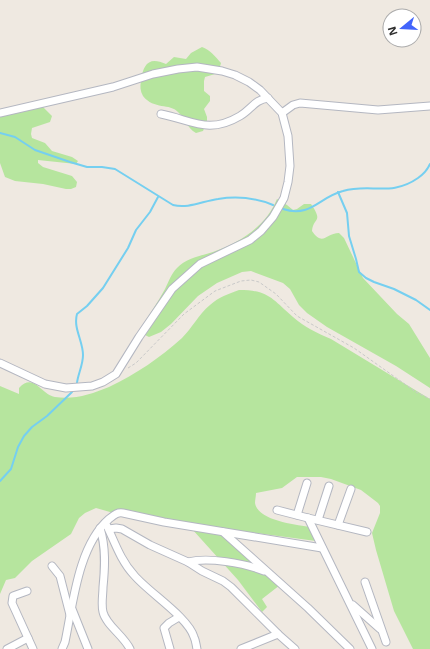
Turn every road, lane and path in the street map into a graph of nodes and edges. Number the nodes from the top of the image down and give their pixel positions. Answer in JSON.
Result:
{"nodes":[{"id":1,"x":268,"y":98,"type":"junction"},
{"id":2,"x":430,"y":106,"type":"edge"},
{"id":3,"x":0,"y":113,"type":"edge"},
{"id":4,"x":282,"y":113,"type":"junction"},
{"id":5,"x":161,"y":114,"type":"dead end"},
{"id":6,"x":0,"y":363,"type":"edge"},
{"id":7,"x":116,"y":374,"type":"junction"},
{"id":8,"x":430,"y":399,"type":"edge"},
{"id":9,"x":307,"y":483,"type":"dead end"},
{"id":10,"x":329,"y":486,"type":"dead end"},
{"id":11,"x":351,"y":489,"type":"dead end"},
{"id":12,"x":277,"y":510,"type":"dead end"},
{"id":13,"x":298,"y":516,"type":"junction"},
{"id":14,"x":308,"y":518,"type":"junction"},
{"id":15,"x":318,"y":520,"type":"junction"},
{"id":16,"x":107,"y":525,"type":"junction"},
{"id":17,"x":338,"y":525,"type":"junction"},
{"id":18,"x":100,"y":528,"type":"junction"},
{"id":19,"x":222,"y":532,"type":"junction"},
{"id":20,"x":367,"y":532,"type":"dead end"},
{"id":21,"x":322,"y":548,"type":"junction"},
{"id":22,"x":188,"y":562,"type":"junction"},
{"id":23,"x":52,"y":566,"type":"dead end"},
{"id":24,"x":268,"y":572,"type":"junction"},
{"id":25,"x":365,"y":582,"type":"dead end"},
{"id":26,"x":27,"y":591,"type":"dead end"},
{"id":27,"x":349,"y":602,"type":"junction"},
{"id":28,"x":71,"y":612,"type":"junction"},
{"id":29,"x":179,"y":617,"type":"junction"},
{"id":30,"x":381,"y":631,"type":"junction"},
{"id":31,"x":278,"y":634,"type":"junction"},
{"id":32,"x":28,"y":638,"type":"junction"},
{"id":33,"x":386,"y":642,"type":"dead end"},
{"id":34,"x":7,"y":649,"type":"edge"},
{"id":35,"x":33,"y":649,"type":"edge"},
{"id":36,"x":62,"y":649,"type":"edge"},
{"id":37,"x":88,"y":649,"type":"edge"},
{"id":38,"x":130,"y":649,"type":"edge"},
{"id":39,"x":170,"y":649,"type":"edge"},
{"id":40,"x":197,"y":649,"type":"edge"},
{"id":41,"x":241,"y":649,"type":"edge"},
{"id":42,"x":295,"y":649,"type":"edge"},
{"id":43,"x":350,"y":649,"type":"edge"},
{"id":44,"x":372,"y":649,"type":"edge"}],
"edges":[{"from":1,"to":3,"type":"street"},
{"from":1,"to":4,"type":"street"},
{"from":1,"to":5,"type":"street"},
{"from":2,"to":4,"type":"street"},
{"from":4,"to":7,"type":"street"},
{"from":6,"to":7,"type":"street"},
{"from":7,"to":8,"type":"path"},
{"from":9,"to":13,"type":"street"},
{"from":10,"to":15,"type":"street"},
{"from":11,"to":17,"type":"street"},
{"from":12,"to":13,"type":"street"},
{"from":13,"to":14,"type":"street"},
{"from":14,"to":15,"type":"street"},
{"from":14,"to":21,"type":"street"},
{"from":15,"to":17,"type":"street"},
{"from":16,"to":18,"type":"street"},
{"from":16,"to":19,"type":"street"},
{"from":16,"to":22,"type":"street"},
{"from":16,"to":29,"type":"street"},
{"from":17,"to":20,"type":"street"},
{"from":18,"to":28,"type":"street"},
{"from":18,"to":38,"type":"street"},
{"from":19,"to":21,"type":"street"},
{"from":19,"to":24,"type":"street"},
{"from":21,"to":27,"type":"street"},
{"from":22,"to":24,"type":"street"},
{"from":22,"to":31,"type":"street"},
{"from":23,"to":28,"type":"street"},
{"from":24,"to":43,"type":"street"},
{"from":25,"to":30,"type":"street"},
{"from":26,"to":32,"type":"street"},
{"from":27,"to":30,"type":"street"},
{"from":27,"to":44,"type":"street"},
{"from":28,"to":36,"type":"street"},
{"from":28,"to":37,"type":"street"},
{"from":29,"to":39,"type":"street"},
{"from":29,"to":40,"type":"street"},
{"from":30,"to":33,"type":"street"},
{"from":31,"to":41,"type":"street"},
{"from":31,"to":42,"type":"street"},
{"from":32,"to":34,"type":"street"},
{"from":32,"to":35,"type":"street"}]}
